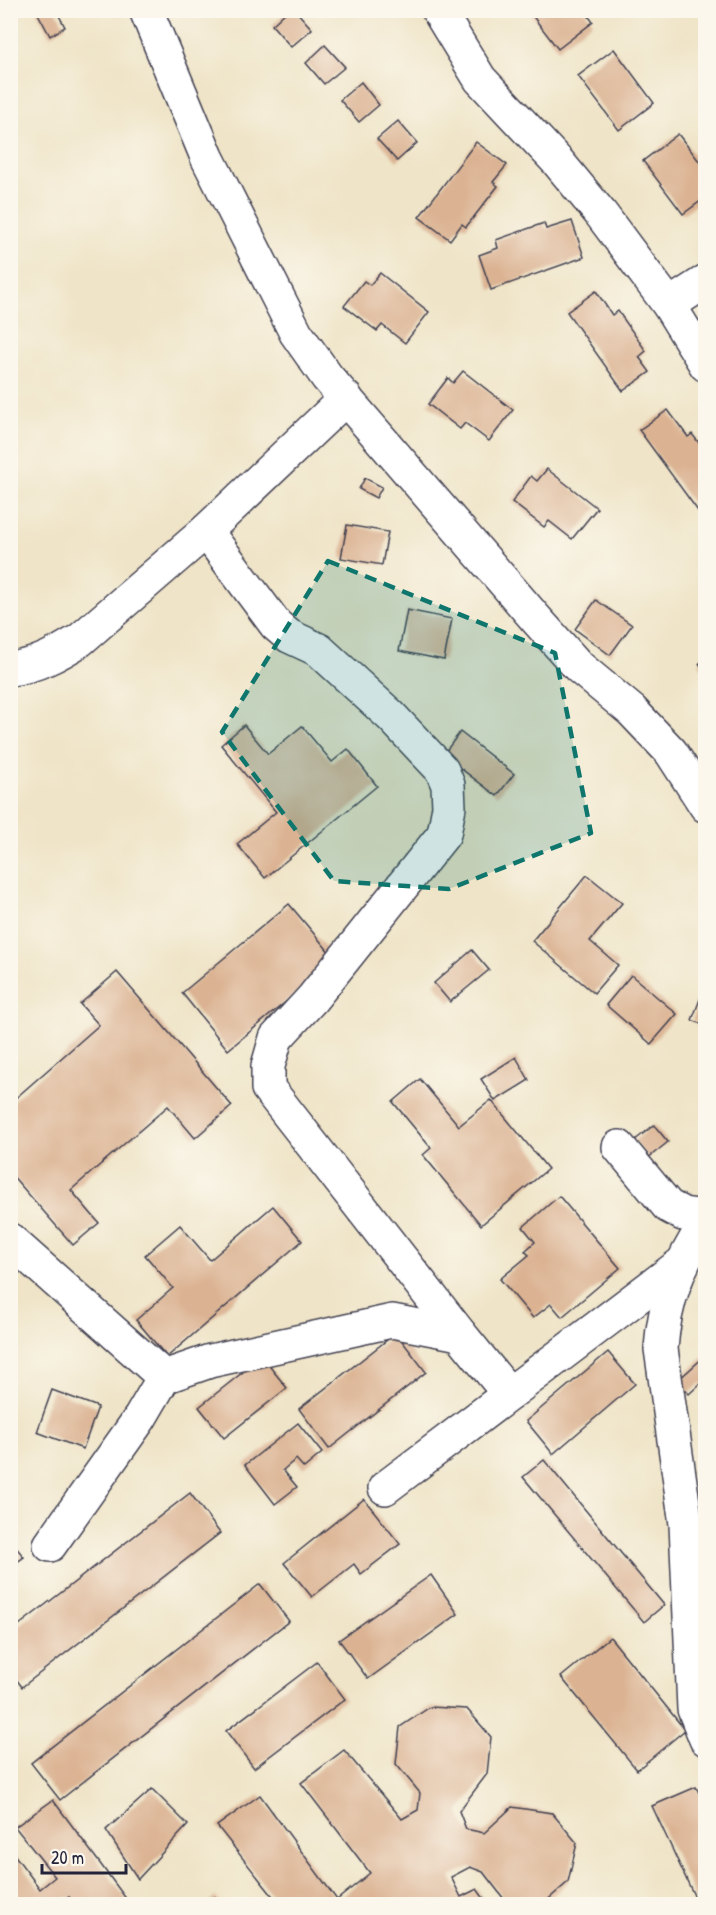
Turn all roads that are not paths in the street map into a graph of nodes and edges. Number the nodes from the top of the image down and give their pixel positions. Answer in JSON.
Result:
{"nodes":[{"id":1,"x":146,"y":10,"type":"edge"},
{"id":2,"x":438,"y":10,"type":"edge"},
{"id":3,"x":705,"y":281,"type":"edge"},
{"id":4,"x":669,"y":305,"type":"junction"},
{"id":5,"x":705,"y":365,"type":"edge"},
{"id":6,"x":346,"y":398,"type":"junction"},
{"id":7,"x":206,"y":531,"type":"junction"},
{"id":8,"x":10,"y":669,"type":"edge"},
{"id":9,"x":705,"y":806,"type":"edge"},
{"id":10,"x":619,"y":1147,"type":"dead end"},
{"id":11,"x":705,"y":1217,"type":"edge"},
{"id":12,"x":705,"y":1223,"type":"edge"},
{"id":13,"x":10,"y":1240,"type":"edge"},
{"id":14,"x":681,"y":1264,"type":"junction"},
{"id":15,"x":460,"y":1334,"type":"junction"},
{"id":16,"x":164,"y":1377,"type":"junction"},
{"id":17,"x":509,"y":1394,"type":"junction"},
{"id":18,"x":385,"y":1488,"type":"dead end"},
{"id":19,"x":51,"y":1545,"type":"dead end"},
{"id":20,"x":705,"y":1739,"type":"edge"}],
"edges":[{"from":1,"to":6,"type":"street"},
{"from":2,"to":4,"type":"street"},
{"from":3,"to":4,"type":"street"},
{"from":4,"to":5,"type":"street"},
{"from":6,"to":7,"type":"street"},
{"from":6,"to":9,"type":"street"},
{"from":7,"to":8,"type":"street"},
{"from":7,"to":15,"type":"street"},
{"from":10,"to":11,"type":"street"},
{"from":12,"to":14,"type":"street"},
{"from":13,"to":16,"type":"street"},
{"from":14,"to":17,"type":"street"},
{"from":14,"to":20,"type":"street"},
{"from":15,"to":16,"type":"street"},
{"from":15,"to":17,"type":"street"},
{"from":16,"to":19,"type":"street"},
{"from":17,"to":18,"type":"street"}]}
